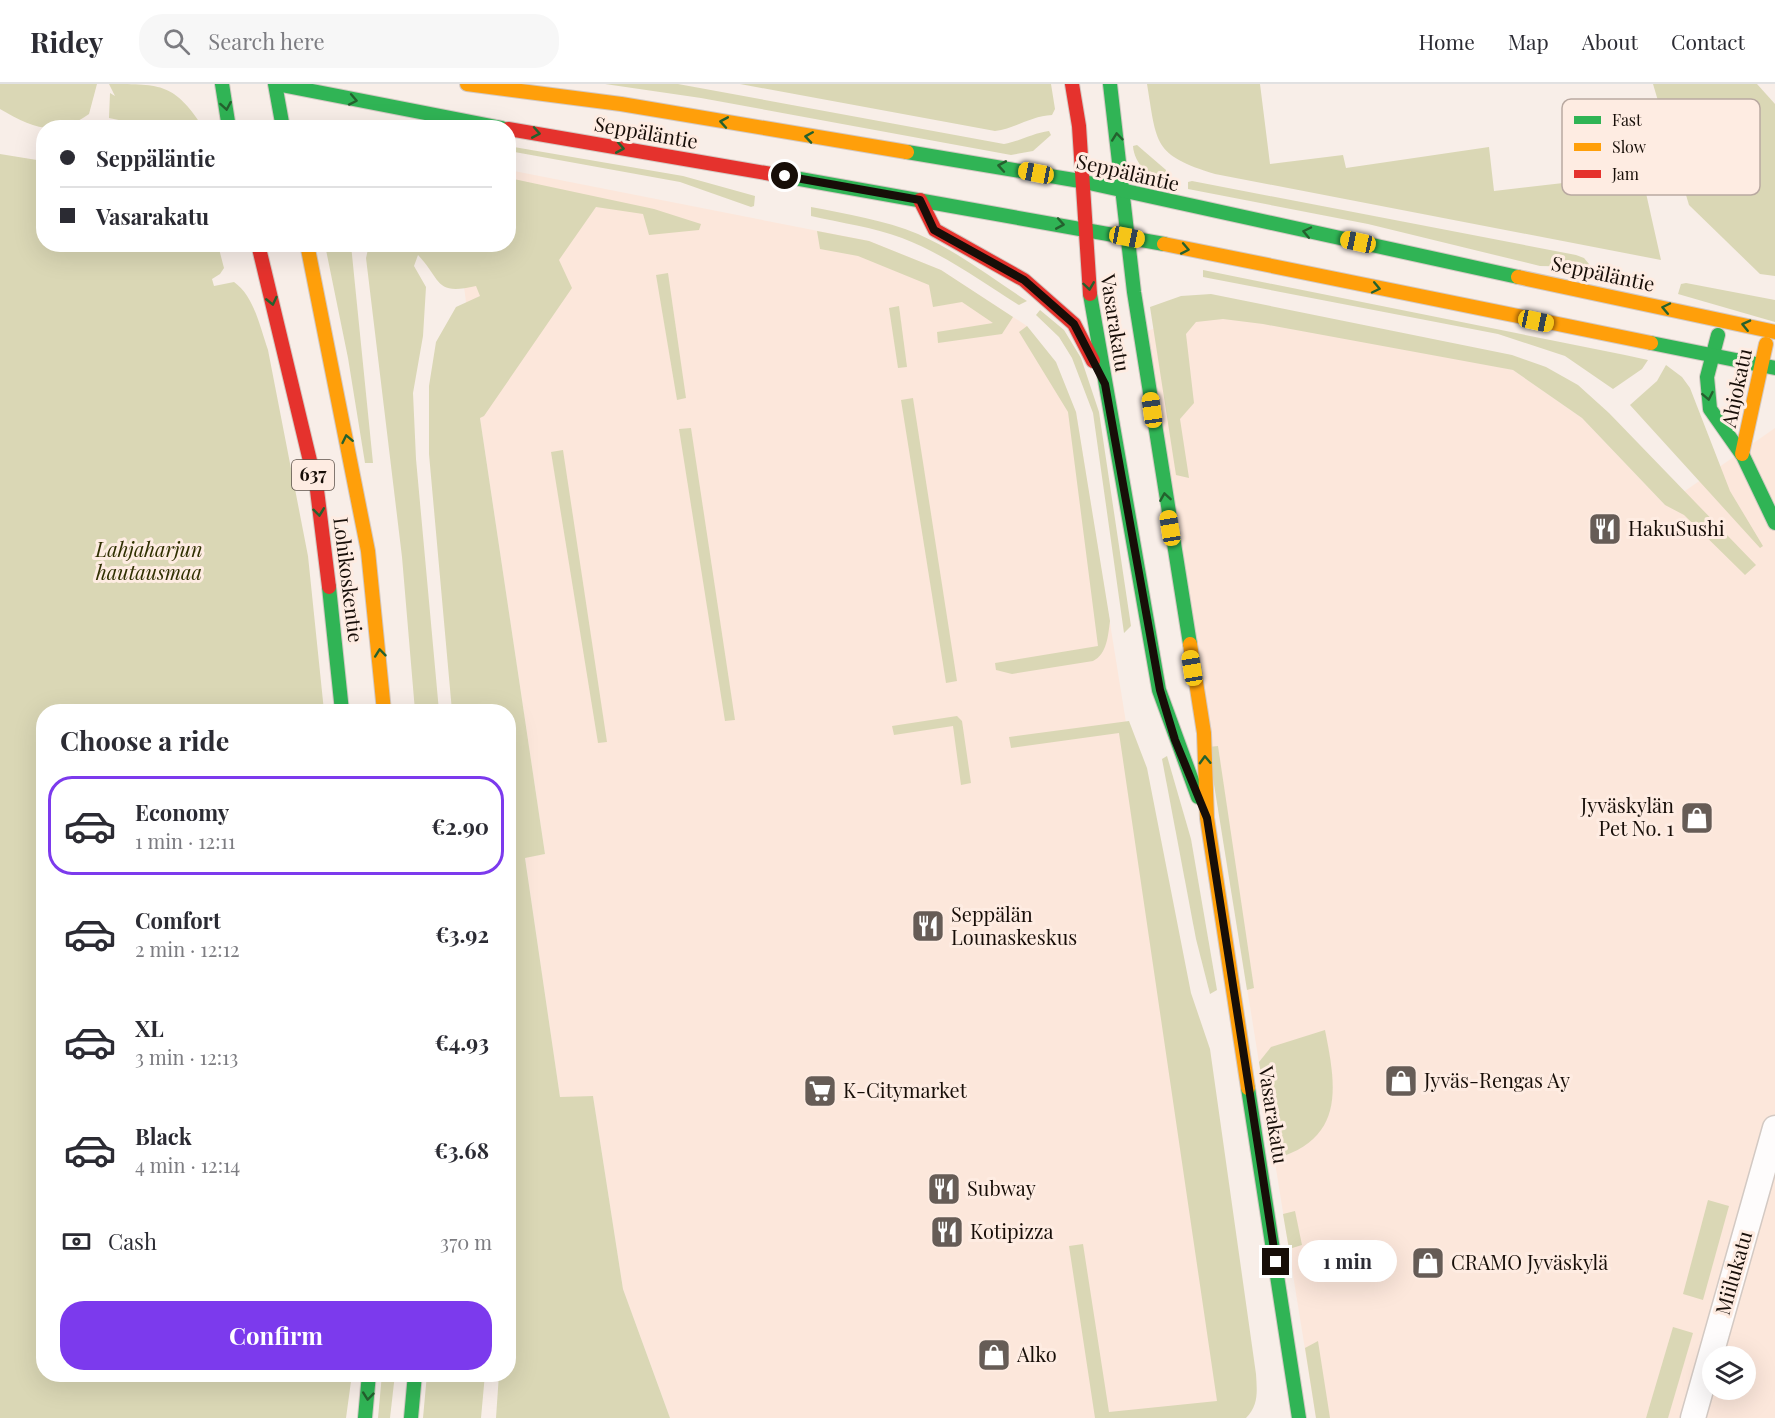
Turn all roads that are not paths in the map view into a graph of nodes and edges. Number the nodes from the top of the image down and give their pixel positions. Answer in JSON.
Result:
{"nodes":[{"id":1,"x":222,"y":84,"type":"edge"},
{"id":2,"x":275,"y":84,"type":"edge"},
{"id":3,"x":467,"y":84,"type":"edge"},
{"id":4,"x":1072,"y":84,"type":"edge"},
{"id":5,"x":1110,"y":84,"type":"edge"},
{"id":6,"x":228,"y":120,"type":"edge"},
{"id":7,"x":282,"y":120,"type":"edge"},
{"id":8,"x":461,"y":120,"type":"edge"},
{"id":9,"x":516,"y":130,"type":"edge"},
{"id":10,"x":1080,"y":181,"type":"junction"},
{"id":11,"x":1123,"y":191,"type":"junction"},
{"id":12,"x":920,"y":200,"type":"junction"},
{"id":13,"x":1083,"y":228,"type":"junction"},
{"id":14,"x":1127,"y":237,"type":"junction"},
{"id":15,"x":260,"y":252,"type":"edge"},
{"id":16,"x":309,"y":252,"type":"edge"},
{"id":17,"x":1723,"y":319,"type":"junction"},
{"id":18,"x":1772,"y":331,"type":"edge"},
{"id":19,"x":1711,"y":356,"type":"junction"},
{"id":20,"x":1769,"y":367,"type":"edge"},
{"id":21,"x":1105,"y":384,"type":"junction"},
{"id":22,"x":1742,"y":454,"type":"junction"},
{"id":23,"x":1775,"y":523,"type":"edge"},
{"id":24,"x":342,"y":704,"type":"edge"},
{"id":25,"x":383,"y":704,"type":"edge"},
{"id":26,"x":1207,"y":818,"type":"junction"},
{"id":27,"x":1775,"y":1128,"type":"edge"},
{"id":28,"x":368,"y":1382,"type":"edge"},
{"id":29,"x":414,"y":1382,"type":"edge"},
{"id":30,"x":365,"y":1418,"type":"edge"},
{"id":31,"x":411,"y":1418,"type":"edge"},
{"id":32,"x":1299,"y":1418,"type":"edge"},
{"id":33,"x":1693,"y":1418,"type":"edge"}],
"edges":[{"from":1,"to":6,"type":"main road","one_way":true},
{"from":2,"to":7,"type":"main road"},
{"from":2,"to":8,"type":"main road","one_way":true},
{"from":10,"to":3,"type":"main road","name":"Seppäläntie","one_way":true},
{"from":4,"to":10,"type":"main road","name":"Vasarakatu"},
{"from":11,"to":5,"type":"main road","name":"Vasarakatu","one_way":true},
{"from":9,"to":12,"type":"main road","name":"Seppäläntie","one_way":true},
{"from":10,"to":11,"type":"main road","name":"Seppäläntie"},
{"from":10,"to":13,"type":"main road","name":"Vasarakatu"},
{"from":11,"to":14,"type":"main road","name":"Vasarakatu"},
{"from":17,"to":11,"type":"main road","name":"Seppäläntie","one_way":true},
{"from":12,"to":13,"type":"main road","name":"Seppäläntie","one_way":true},
{"from":12,"to":21,"type":"main road"},
{"from":13,"to":14,"type":"main road","name":"Seppäläntie"},
{"from":13,"to":21,"type":"main road","name":"Vasarakatu","one_way":true},
{"from":14,"to":19,"type":"main road","name":"Seppäläntie","one_way":true},
{"from":26,"to":14,"type":"main road","name":"Vasarakatu","one_way":true},
{"from":15,"to":24,"type":"main road","name":"Lohikoskentie","number":"637","one_way":true},
{"from":25,"to":16,"type":"main road","name":"Lohikoskentie","number":"637","one_way":true},
{"from":18,"to":17,"type":"main road","name":"Seppäläntie","one_way":true},
{"from":17,"to":19,"type":"main road","name":"Ahjokatu"},
{"from":18,"to":20,"type":"main road","name":"Ahjokatu"},
{"from":19,"to":20,"type":"main road","name":"Seppäläntie"},
{"from":19,"to":22,"type":"main road","name":"Ahjokatu","one_way":true},
{"from":20,"to":22,"type":"main road","name":"Ahjokatu"},
{"from":21,"to":26,"type":"main road","name":"Vasarakatu"},
{"from":22,"to":23,"type":"main road","name":"Ahjokatu"},
{"from":26,"to":32,"type":"main road","name":"Vasarakatu"},
{"from":27,"to":33,"type":"street","name":"Miilukatu"},
{"from":28,"to":30,"type":"main road","one_way":true},
{"from":29,"to":31,"type":"main road"}]}
